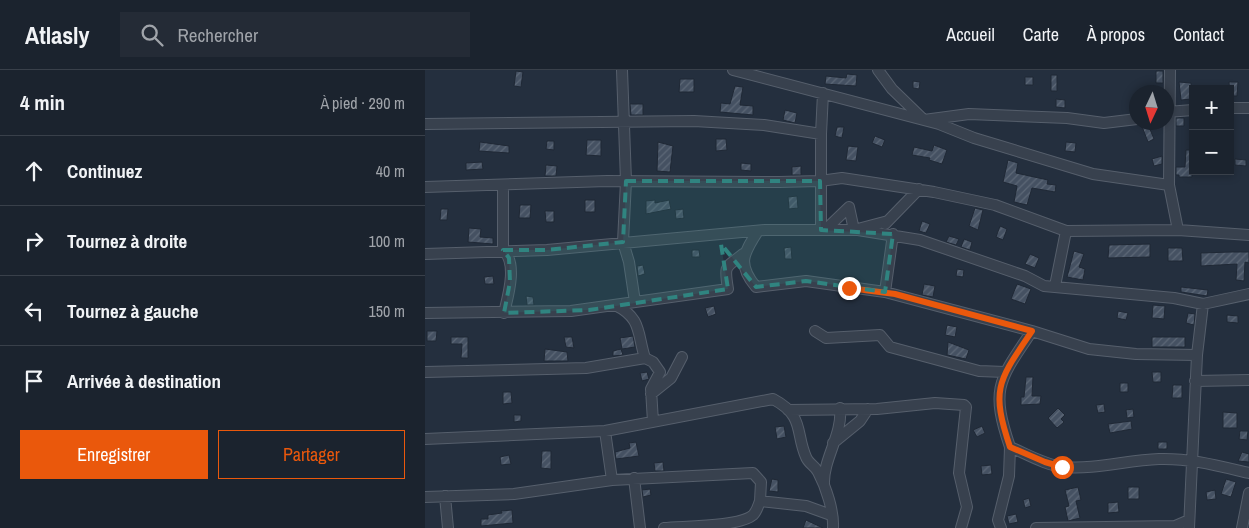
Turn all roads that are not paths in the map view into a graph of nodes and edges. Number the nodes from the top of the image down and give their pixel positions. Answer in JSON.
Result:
{"nodes":[{"id":1,"x":622,"y":70,"type":"edge"},
{"id":2,"x":733,"y":70,"type":"edge"},
{"id":3,"x":878,"y":70,"type":"edge"},
{"id":4,"x":1170,"y":70,"type":"edge"},
{"id":5,"x":1170,"y":85,"type":"edge"},
{"id":6,"x":823,"y":93,"type":"junction"},
{"id":7,"x":1234,"y":108,"type":"edge"},
{"id":8,"x":1249,"y":108,"type":"edge"},
{"id":9,"x":1189,"y":110,"type":"edge"},
{"id":10,"x":1174,"y":111,"type":"edge"},
{"id":11,"x":924,"y":120,"type":"junction"},
{"id":12,"x":1129,"y":120,"type":"edge"},
{"id":13,"x":623,"y":122,"type":"junction"},
{"id":14,"x":425,"y":124,"type":"edge"},
{"id":15,"x":1169,"y":130,"type":"edge"},
{"id":16,"x":821,"y":134,"type":"junction"},
{"id":17,"x":626,"y":181,"type":"junction"},
{"id":18,"x":820,"y":181,"type":"junction"},
{"id":19,"x":1169,"y":185,"type":"junction"},
{"id":20,"x":503,"y":186,"type":"junction"},
{"id":21,"x":425,"y":187,"type":"edge"},
{"id":22,"x":919,"y":189,"type":"junction"},
{"id":23,"x":888,"y":220,"type":"junction"},
{"id":24,"x":823,"y":230,"type":"junction"},
{"id":25,"x":854,"y":230,"type":"junction"},
{"id":26,"x":1178,"y":230,"type":"junction"},
{"id":27,"x":757,"y":231,"type":"junction"},
{"id":28,"x":1066,"y":231,"type":"junction"},
{"id":29,"x":877,"y":232,"type":"junction"},
{"id":30,"x":893,"y":234,"type":"junction"},
{"id":31,"x":1249,"y":235,"type":"edge"},
{"id":32,"x":623,"y":242,"type":"junction"},
{"id":33,"x":503,"y":250,"type":"junction"},
{"id":34,"x":425,"y":254,"type":"edge"},
{"id":35,"x":743,"y":254,"type":"junction"},
{"id":36,"x":1055,"y":286,"type":"junction"},
{"id":37,"x":885,"y":292,"type":"junction"},
{"id":38,"x":1249,"y":294,"type":"edge"},
{"id":39,"x":635,"y":302,"type":"junction"},
{"id":40,"x":1203,"y":304,"type":"junction"},
{"id":41,"x":615,"y":306,"type":"junction"},
{"id":42,"x":425,"y":313,"type":"edge"},
{"id":43,"x":504,"y":313,"type":"junction"},
{"id":44,"x":1032,"y":331,"type":"junction"},
{"id":45,"x":815,"y":332,"type":"dead end"},
{"id":46,"x":1197,"y":355,"type":"junction"},
{"id":47,"x":682,"y":357,"type":"dead end"},
{"id":48,"x":645,"y":358,"type":"junction"},
{"id":49,"x":425,"y":372,"type":"edge"},
{"id":50,"x":1005,"y":372,"type":"junction"},
{"id":51,"x":1249,"y":380,"type":"edge"},
{"id":52,"x":1195,"y":381,"type":"junction"},
{"id":53,"x":651,"y":394,"type":"junction"},
{"id":54,"x":840,"y":408,"type":"junction"},
{"id":55,"x":868,"y":409,"type":"junction"},
{"id":56,"x":787,"y":410,"type":"junction"},
{"id":57,"x":653,"y":422,"type":"junction"},
{"id":58,"x":605,"y":431,"type":"junction"},
{"id":59,"x":425,"y":439,"type":"edge"},
{"id":60,"x":833,"y":443,"type":"junction"},
{"id":61,"x":1010,"y":447,"type":"junction"},
{"id":62,"x":1193,"y":460,"type":"junction"},
{"id":63,"x":1249,"y":474,"type":"edge"},
{"id":64,"x":634,"y":478,"type":"junction"},
{"id":65,"x":612,"y":480,"type":"junction"},
{"id":66,"x":824,"y":486,"type":"junction"},
{"id":67,"x":1249,"y":493,"type":"edge"},
{"id":68,"x":445,"y":496,"type":"junction"},
{"id":69,"x":425,"y":497,"type":"edge"},
{"id":70,"x":760,"y":501,"type":"junction"},
{"id":71,"x":831,"y":515,"type":"junction"},
{"id":72,"x":1189,"y":524,"type":"edge"},
{"id":73,"x":684,"y":527,"type":"edge"},
{"id":74,"x":448,"y":528,"type":"edge"},
{"id":75,"x":640,"y":528,"type":"edge"},
{"id":76,"x":664,"y":528,"type":"edge"},
{"id":77,"x":833,"y":528,"type":"edge"},
{"id":78,"x":961,"y":528,"type":"edge"},
{"id":79,"x":1001,"y":528,"type":"edge"},
{"id":80,"x":1036,"y":528,"type":"edge"},
{"id":81,"x":1242,"y":528,"type":"edge"}],
"edges":[{"from":1,"to":13,"type":"street"},
{"from":2,"to":6,"type":"street"},
{"from":3,"to":11,"type":"street"},
{"from":4,"to":5,"type":"street"},
{"from":6,"to":11,"type":"street"},
{"from":6,"to":16,"type":"street"},
{"from":7,"to":8,"type":"street"},
{"from":9,"to":10,"type":"street"},
{"from":11,"to":12,"type":"street"},
{"from":11,"to":19,"type":"street"},
{"from":13,"to":14,"type":"street"},
{"from":13,"to":16,"type":"street"},
{"from":13,"to":17,"type":"street"},
{"from":15,"to":19,"type":"street"},
{"from":16,"to":18,"type":"street"},
{"from":17,"to":18,"type":"street"},
{"from":17,"to":20,"type":"street"},
{"from":17,"to":32,"type":"street"},
{"from":18,"to":22,"type":"street"},
{"from":18,"to":24,"type":"street"},
{"from":19,"to":26,"type":"street"},
{"from":20,"to":21,"type":"street"},
{"from":20,"to":33,"type":"street"},
{"from":22,"to":23,"type":"street"},
{"from":22,"to":28,"type":"street"},
{"from":23,"to":25,"type":"street"},
{"from":23,"to":29,"type":"street"},
{"from":24,"to":25,"type":"street"},
{"from":24,"to":25,"type":"street"},
{"from":24,"to":27,"type":"street"},
{"from":25,"to":29,"type":"street"},
{"from":26,"to":28,"type":"street"},
{"from":26,"to":31,"type":"street"},
{"from":27,"to":32,"type":"street"},
{"from":27,"to":35,"type":"street"},
{"from":28,"to":36,"type":"street"},
{"from":29,"to":30,"type":"street"},
{"from":30,"to":36,"type":"street"},
{"from":30,"to":37,"type":"street"},
{"from":32,"to":33,"type":"street"},
{"from":32,"to":39,"type":"street"},
{"from":33,"to":34,"type":"street"},
{"from":33,"to":43,"type":"street"},
{"from":35,"to":37,"type":"street"},
{"from":35,"to":39,"type":"street"},
{"from":36,"to":40,"type":"street"},
{"from":37,"to":44,"type":"street"},
{"from":38,"to":40,"type":"street"},
{"from":39,"to":41,"type":"street"},
{"from":40,"to":46,"type":"street"},
{"from":41,"to":43,"type":"street"},
{"from":41,"to":48,"type":"street"},
{"from":42,"to":43,"type":"street"},
{"from":44,"to":46,"type":"street"},
{"from":44,"to":50,"type":"street"},
{"from":45,"to":50,"type":"street"},
{"from":46,"to":52,"type":"street"},
{"from":47,"to":53,"type":"street"},
{"from":48,"to":49,"type":"street"},
{"from":48,"to":53,"type":"street"},
{"from":50,"to":61,"type":"street"},
{"from":51,"to":52,"type":"street"},
{"from":52,"to":62,"type":"street"},
{"from":53,"to":57,"type":"street"},
{"from":54,"to":55,"type":"street"},
{"from":54,"to":56,"type":"street"},
{"from":54,"to":60,"type":"street"},
{"from":55,"to":60,"type":"street"},
{"from":55,"to":78,"type":"street"},
{"from":56,"to":57,"type":"street"},
{"from":56,"to":66,"type":"street"},
{"from":57,"to":58,"type":"street"},
{"from":58,"to":59,"type":"street"},
{"from":58,"to":65,"type":"street"},
{"from":60,"to":66,"type":"street"},
{"from":61,"to":62,"type":"street"},
{"from":61,"to":79,"type":"street"},
{"from":62,"to":63,"type":"street"},
{"from":62,"to":72,"type":"street"},
{"from":64,"to":65,"type":"street"},
{"from":64,"to":70,"type":"street"},
{"from":64,"to":75,"type":"street"},
{"from":65,"to":68,"type":"street"},
{"from":66,"to":71,"type":"street"},
{"from":67,"to":81,"type":"street"},
{"from":68,"to":69,"type":"street"},
{"from":68,"to":74,"type":"street"},
{"from":70,"to":71,"type":"street"},
{"from":70,"to":73,"type":"street"},
{"from":71,"to":77,"type":"street"},
{"from":72,"to":80,"type":"street"},
{"from":73,"to":76,"type":"street"}]}
